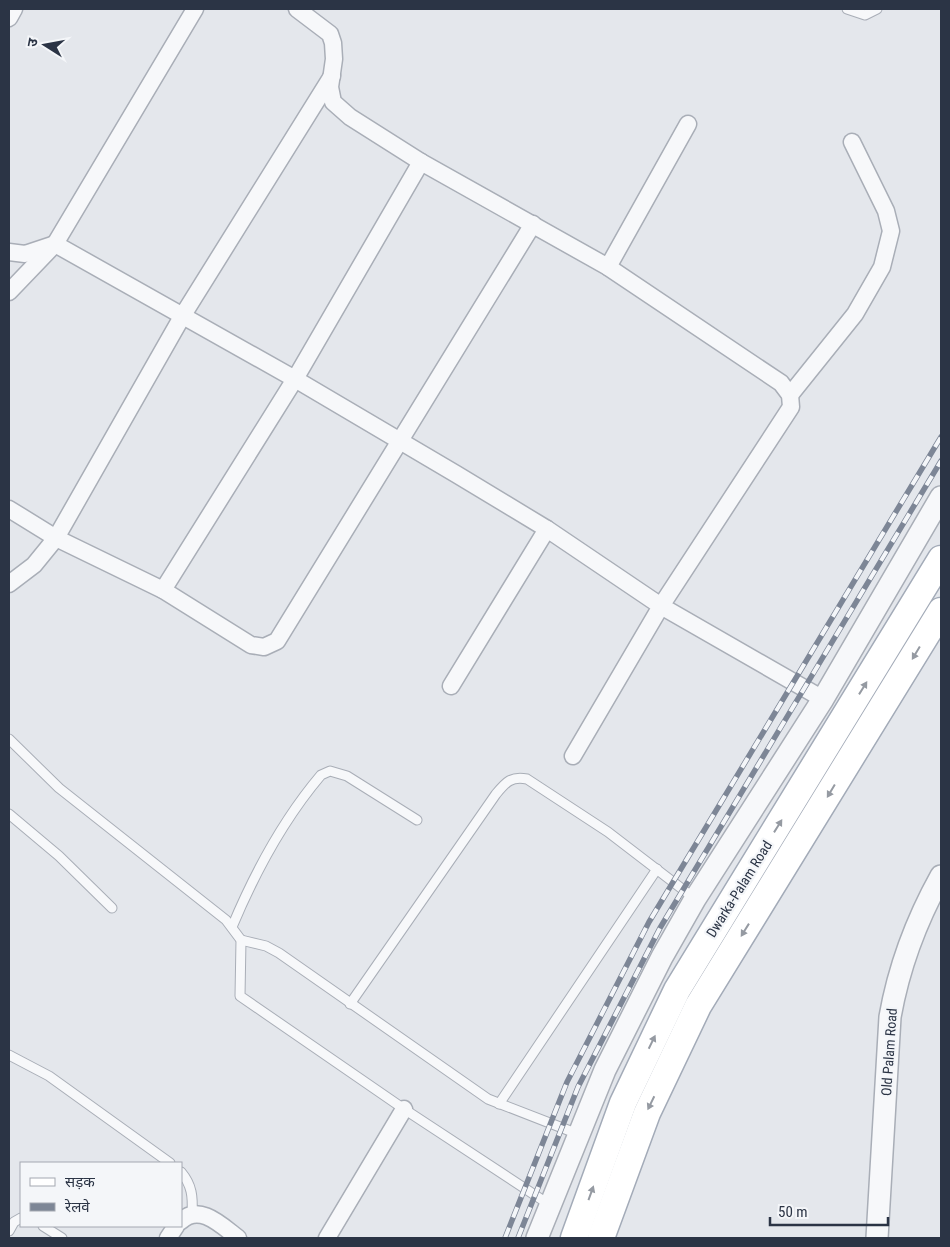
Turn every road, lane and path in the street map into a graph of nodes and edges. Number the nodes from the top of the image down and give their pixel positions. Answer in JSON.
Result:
{"nodes":[{"id":1,"x":14,"y":9,"type":"edge"},
{"id":2,"x":195,"y":9,"type":"edge"},
{"id":3,"x":297,"y":9,"type":"edge"},
{"id":4,"x":847,"y":9,"type":"edge"},
{"id":5,"x":877,"y":9,"type":"edge"},
{"id":6,"x":9,"y":18,"type":"edge"},
{"id":7,"x":332,"y":76,"type":"junction"},
{"id":8,"x":688,"y":124,"type":"dead end"},
{"id":9,"x":852,"y":142,"type":"dead end"},
{"id":10,"x":420,"y":162,"type":"junction"},
{"id":11,"x":533,"y":224,"type":"junction"},
{"id":12,"x":55,"y":244,"type":"junction"},
{"id":13,"x":9,"y":252,"type":"edge"},
{"id":14,"x":608,"y":267,"type":"junction"},
{"id":15,"x":9,"y":292,"type":"edge"},
{"id":16,"x":183,"y":315,"type":"junction"},
{"id":17,"x":296,"y":379,"type":"junction"},
{"id":18,"x":790,"y":395,"type":"junction"},
{"id":19,"x":398,"y":441,"type":"junction"},
{"id":20,"x":941,"y":497,"type":"edge"},
{"id":21,"x":9,"y":509,"type":"edge"},
{"id":22,"x":547,"y":529,"type":"junction"},
{"id":23,"x":56,"y":538,"type":"junction"},
{"id":24,"x":941,"y":559,"type":"edge"},
{"id":25,"x":9,"y":584,"type":"edge"},
{"id":26,"x":163,"y":590,"type":"junction"},
{"id":27,"x":662,"y":606,"type":"junction"},
{"id":28,"x":941,"y":611,"type":"edge"},
{"id":29,"x":451,"y":686,"type":"dead end"},
{"id":30,"x":824,"y":699,"type":"junction"},
{"id":31,"x":9,"y":738,"type":"edge"},
{"id":32,"x":573,"y":756,"type":"dead end"},
{"id":33,"x":9,"y":814,"type":"edge"},
{"id":34,"x":417,"y":820,"type":"dead end"},
{"id":35,"x":657,"y":869,"type":"junction"},
{"id":36,"x":941,"y":876,"type":"edge"},
{"id":37,"x":696,"y":899,"type":"junction"},
{"id":38,"x":112,"y":908,"type":"dead end"},
{"id":39,"x":232,"y":927,"type":"junction"},
{"id":40,"x":241,"y":940,"type":"junction"},
{"id":41,"x":350,"y":1004,"type":"junction"},
{"id":42,"x":9,"y":1055,"type":"edge"},
{"id":43,"x":499,"y":1104,"type":"junction"},
{"id":44,"x":404,"y":1109,"type":"junction"},
{"id":45,"x":578,"y":1134,"type":"junction"},
{"id":46,"x":169,"y":1162,"type":"edge"},
{"id":47,"x":182,"y":1173,"type":"edge"},
{"id":48,"x":550,"y":1205,"type":"junction"},
{"id":49,"x":187,"y":1217,"type":"edge"},
{"id":50,"x":20,"y":1219,"type":"edge"},
{"id":51,"x":45,"y":1227,"type":"edge"},
{"id":52,"x":175,"y":1227,"type":"edge"},
{"id":53,"x":9,"y":1231,"type":"edge"},
{"id":54,"x":62,"y":1238,"type":"edge"},
{"id":55,"x":168,"y":1238,"type":"edge"},
{"id":56,"x":238,"y":1238,"type":"edge"},
{"id":57,"x":327,"y":1238,"type":"edge"},
{"id":58,"x":537,"y":1238,"type":"edge"},
{"id":59,"x":574,"y":1238,"type":"edge"},
{"id":60,"x":601,"y":1238,"type":"edge"},
{"id":61,"x":877,"y":1238,"type":"edge"}],
"edges":[{"from":1,"to":6,"type":"street"},
{"from":2,"to":12,"type":"street"},
{"from":3,"to":7,"type":"street"},
{"from":4,"to":5,"type":"lane"},
{"from":7,"to":10,"type":"street"},
{"from":7,"to":16,"type":"street"},
{"from":8,"to":14,"type":"street"},
{"from":9,"to":18,"type":"street"},
{"from":10,"to":11,"type":"street"},
{"from":10,"to":17,"type":"street"},
{"from":11,"to":14,"type":"street"},
{"from":11,"to":19,"type":"street"},
{"from":12,"to":13,"type":"street"},
{"from":12,"to":15,"type":"street"},
{"from":12,"to":16,"type":"street"},
{"from":14,"to":18,"type":"street"},
{"from":16,"to":17,"type":"street"},
{"from":16,"to":23,"type":"street"},
{"from":17,"to":19,"type":"street"},
{"from":17,"to":26,"type":"street"},
{"from":18,"to":27,"type":"street"},
{"from":19,"to":22,"type":"street"},
{"from":19,"to":26,"type":"street"},
{"from":20,"to":30,"type":"street"},
{"from":21,"to":23,"type":"street"},
{"from":22,"to":27,"type":"street"},
{"from":22,"to":29,"type":"street"},
{"from":23,"to":25,"type":"street"},
{"from":23,"to":26,"type":"street"},
{"from":59,"to":24,"type":"main road","name":"Dwarka-Palam Road","one_way":true},
{"from":27,"to":30,"type":"street"},
{"from":27,"to":32,"type":"street"},
{"from":28,"to":60,"type":"main road","name":"Dwarka-Palam Road","one_way":true},
{"from":30,"to":37,"type":"street"},
{"from":31,"to":39,"type":"lane"},
{"from":33,"to":38,"type":"lane"},
{"from":34,"to":39,"type":"lane"},
{"from":35,"to":37,"type":"lane"},
{"from":35,"to":41,"type":"lane"},
{"from":35,"to":43,"type":"lane"},
{"from":36,"to":61,"type":"street","name":"Old Palam Road"},
{"from":37,"to":45,"type":"street"},
{"from":39,"to":40,"type":"lane"},
{"from":40,"to":41,"type":"lane"},
{"from":40,"to":44,"type":"lane"},
{"from":41,"to":43,"type":"lane"},
{"from":42,"to":46,"type":"lane"},
{"from":43,"to":45,"type":"lane"},
{"from":44,"to":48,"type":"lane"},
{"from":44,"to":57,"type":"street"},
{"from":45,"to":48,"type":"street"},
{"from":47,"to":49,"type":"lane"},
{"from":48,"to":58,"type":"street"},
{"from":49,"to":56,"type":"street"},
{"from":50,"to":53,"type":"lane"},
{"from":51,"to":54,"type":"lane"},
{"from":52,"to":55,"type":"street"}]}
